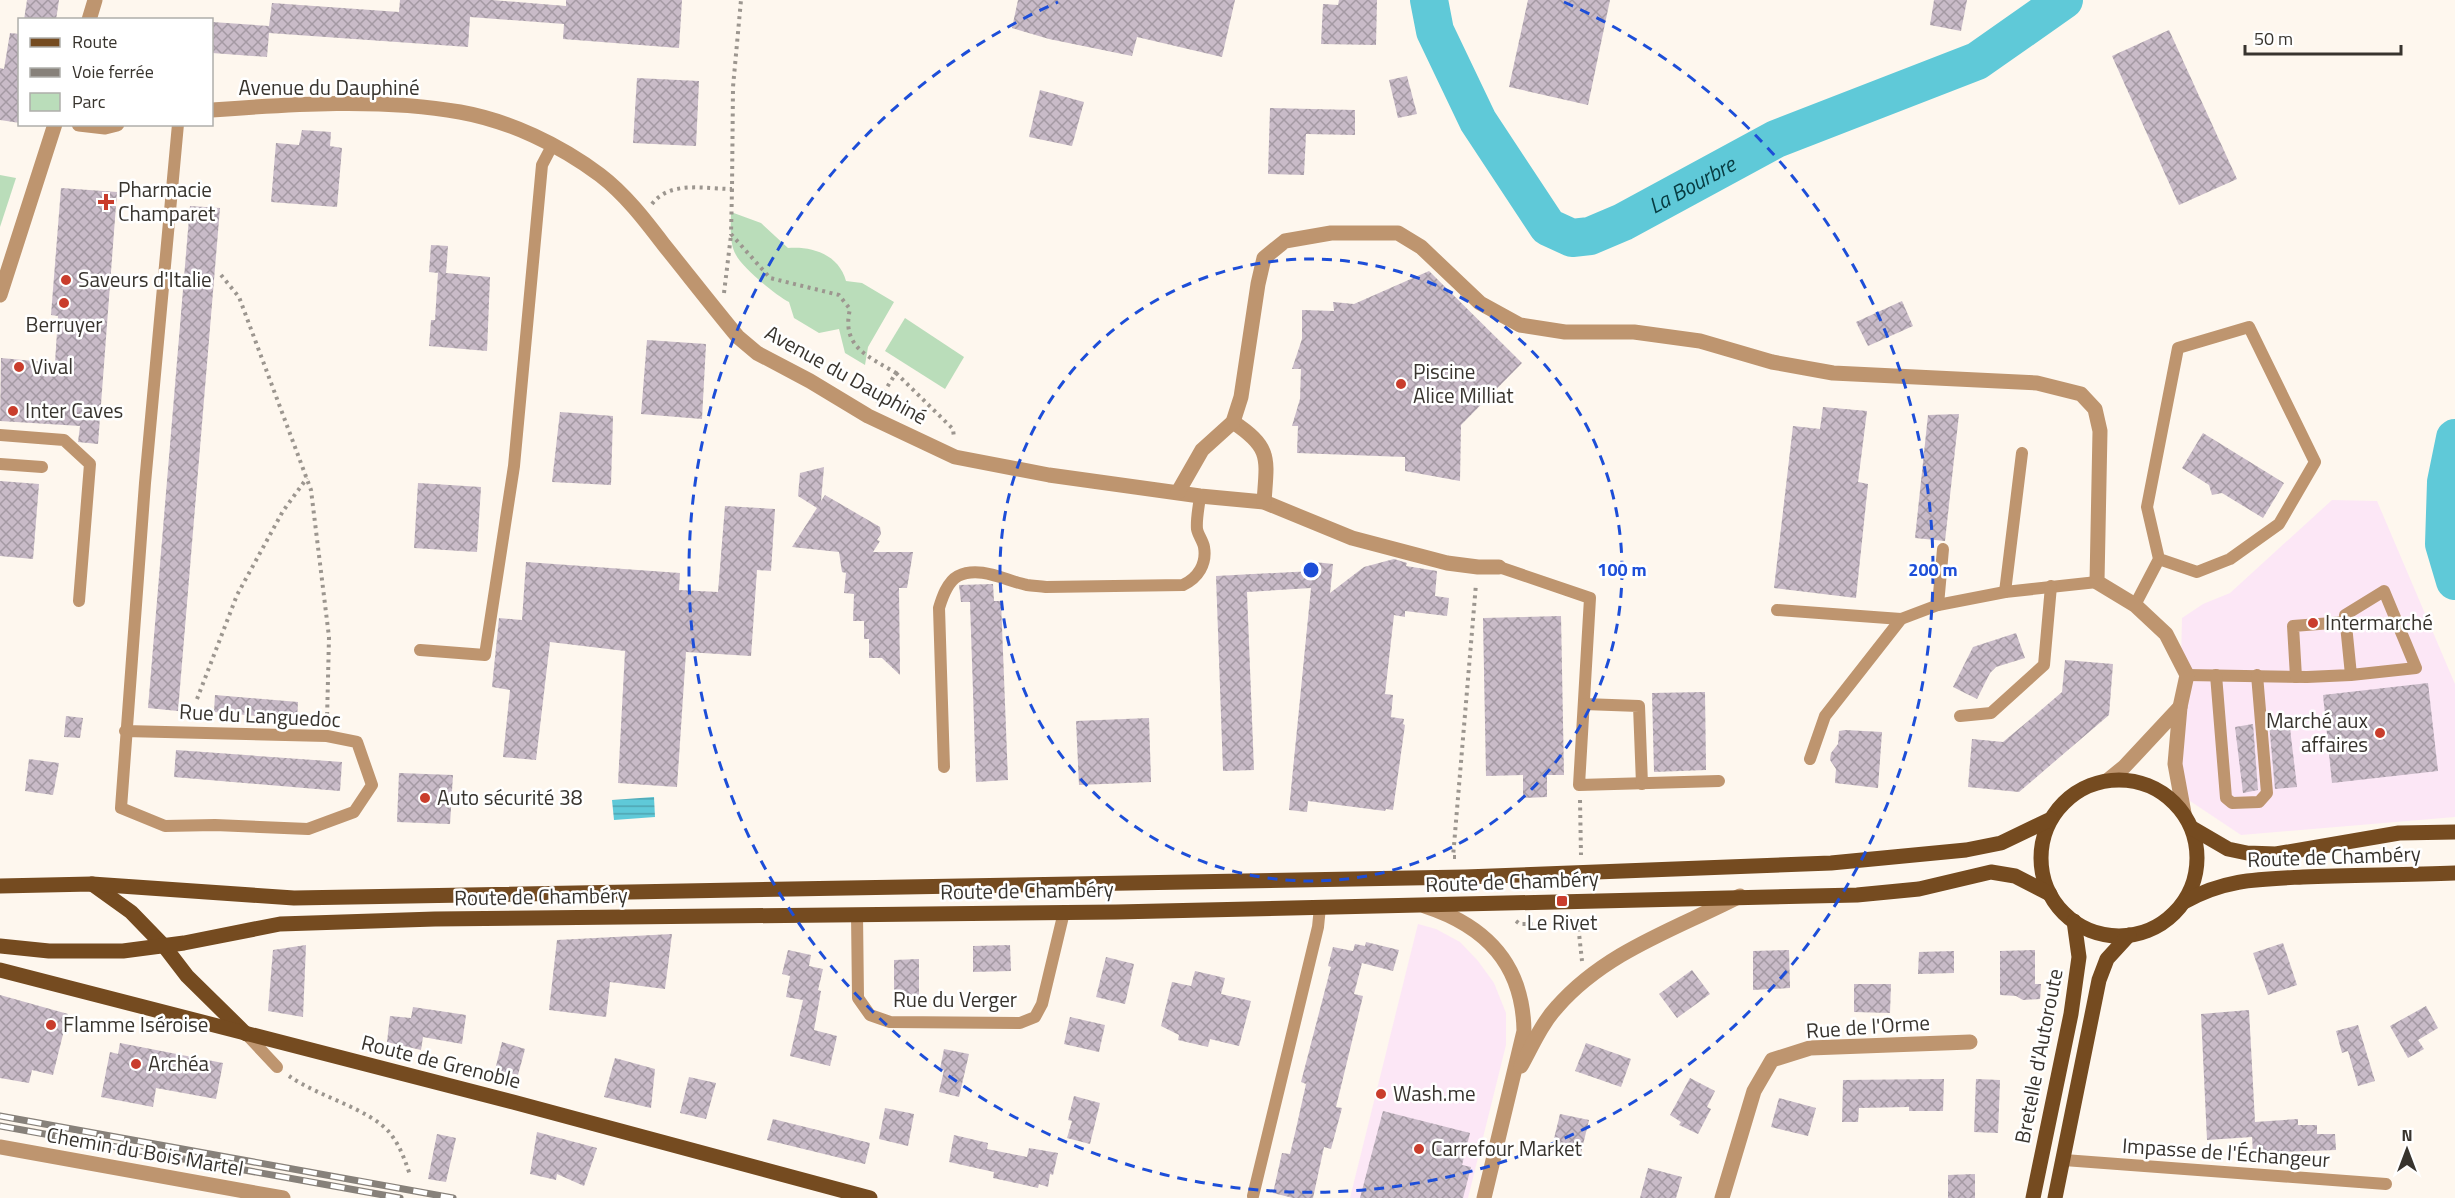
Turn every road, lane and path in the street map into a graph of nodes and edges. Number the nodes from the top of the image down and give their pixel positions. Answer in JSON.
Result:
{"nodes":[{"id":1,"x":95,"y":0,"type":"edge"},
{"id":2,"x":741,"y":0,"type":"edge"},
{"id":3,"x":90,"y":18,"type":"edge"},
{"id":4,"x":213,"y":110,"type":"edge"},
{"id":5,"x":54,"y":126,"type":"edge"},
{"id":6,"x":92,"y":126,"type":"edge"},
{"id":7,"x":111,"y":126,"type":"edge"},
{"id":8,"x":178,"y":126,"type":"edge"},
{"id":9,"x":552,"y":144,"type":"junction"},
{"id":10,"x":732,"y":189,"type":"junction"},
{"id":11,"x":643,"y":217,"type":"junction"},
{"id":12,"x":731,"y":234,"type":"junction"},
{"id":13,"x":222,"y":275,"type":"dead end"},
{"id":14,"x":0,"y":295,"type":"edge"},
{"id":15,"x":722,"y":317,"type":"junction"},
{"id":16,"x":896,"y":373,"type":"junction"},
{"id":17,"x":868,"y":416,"type":"junction"},
{"id":18,"x":1233,"y":423,"type":"junction"},
{"id":19,"x":0,"y":435,"type":"edge"},
{"id":20,"x":2022,"y":453,"type":"dead end"},
{"id":21,"x":955,"y":457,"type":"junction"},
{"id":22,"x":0,"y":464,"type":"edge"},
{"id":23,"x":42,"y":467,"type":"dead end"},
{"id":24,"x":307,"y":478,"type":"junction"},
{"id":25,"x":1178,"y":492,"type":"junction"},
{"id":26,"x":1200,"y":496,"type":"junction"},
{"id":27,"x":1264,"y":502,"type":"junction"},
{"id":28,"x":1943,"y":549,"type":"dead end"},
{"id":29,"x":2159,"y":559,"type":"junction"},
{"id":30,"x":1478,"y":567,"type":"junction"},
{"id":31,"x":1499,"y":567,"type":"joint"},
{"id":32,"x":2097,"y":582,"type":"junction"},
{"id":33,"x":2050,"y":586,"type":"junction"},
{"id":34,"x":2005,"y":592,"type":"junction"},
{"id":35,"x":79,"y":601,"type":"dead end"},
{"id":36,"x":1938,"y":605,"type":"junction"},
{"id":37,"x":2134,"y":605,"type":"junction"},
{"id":38,"x":1777,"y":610,"type":"dead end"},
{"id":39,"x":1901,"y":619,"type":"junction"},
{"id":40,"x":2345,"y":622,"type":"junction"},
{"id":41,"x":420,"y":650,"type":"dead end"},
{"id":42,"x":2187,"y":675,"type":"junction"},
{"id":43,"x":2216,"y":675,"type":"junction"},
{"id":44,"x":2257,"y":675,"type":"junction"},
{"id":45,"x":2351,"y":675,"type":"junction"},
{"id":46,"x":2296,"y":677,"type":"junction"},
{"id":47,"x":197,"y":699,"type":"dead end"},
{"id":48,"x":1584,"y":704,"type":"junction"},
{"id":49,"x":2180,"y":707,"type":"junction"},
{"id":50,"x":1960,"y":716,"type":"dead end"},
{"id":51,"x":125,"y":731,"type":"junction"},
{"id":52,"x":327,"y":736,"type":"junction"},
{"id":53,"x":1810,"y":759,"type":"dead end"},
{"id":54,"x":945,"y":767,"type":"dead end"},
{"id":55,"x":2108,"y":780,"type":"junction"},
{"id":56,"x":1719,"y":781,"type":"dead end"},
{"id":57,"x":1642,"y":784,"type":"junction"},
{"id":58,"x":1579,"y":785,"type":"junction"},
{"id":59,"x":2184,"y":813,"type":"junction"},
{"id":60,"x":2051,"y":819,"type":"junction"},
{"id":61,"x":2192,"y":828,"type":"junction"},
{"id":62,"x":2455,"y":831,"type":"edge"},
{"id":63,"x":1581,"y":855,"type":"dead end"},
{"id":64,"x":1459,"y":858,"type":"dead end"},
{"id":65,"x":2455,"y":873,"type":"edge"},
{"id":66,"x":92,"y":884,"type":"junction"},
{"id":67,"x":0,"y":886,"type":"edge"},
{"id":68,"x":2050,"y":894,"type":"junction"},
{"id":69,"x":1740,"y":896,"type":"junction"},
{"id":70,"x":2184,"y":902,"type":"junction"},
{"id":71,"x":1423,"y":905,"type":"junction"},
{"id":72,"x":1320,"y":907,"type":"junction"},
{"id":73,"x":1064,"y":912,"type":"junction"},
{"id":74,"x":857,"y":914,"type":"junction"},
{"id":75,"x":1510,"y":916,"type":"dead end"},
{"id":76,"x":2074,"y":921,"type":"junction"},
{"id":77,"x":2129,"y":935,"type":"junction"},
{"id":78,"x":0,"y":946,"type":"edge"},
{"id":79,"x":164,"y":946,"type":"junction"},
{"id":80,"x":0,"y":970,"type":"edge"},
{"id":81,"x":1584,"y":980,"type":"junction"},
{"id":82,"x":247,"y":1035,"type":"junction"},
{"id":83,"x":1970,"y":1042,"type":"dead end"},
{"id":84,"x":277,"y":1067,"type":"joint"},
{"id":85,"x":1513,"y":1081,"type":"junction"},
{"id":86,"x":0,"y":1147,"type":"edge"},
{"id":87,"x":2064,"y":1160,"type":"junction"},
{"id":88,"x":410,"y":1175,"type":"dead end"},
{"id":89,"x":2386,"y":1184,"type":"dead end"},
{"id":90,"x":1253,"y":1196,"type":"dead end"},
{"id":91,"x":283,"y":1198,"type":"edge"},
{"id":92,"x":870,"y":1198,"type":"edge"},
{"id":93,"x":1484,"y":1198,"type":"edge"},
{"id":94,"x":1722,"y":1198,"type":"edge"},
{"id":95,"x":2032,"y":1198,"type":"edge"},
{"id":96,"x":2055,"y":1198,"type":"edge"}],
"edges":[{"from":1,"to":3,"type":"street"},
{"from":2,"to":10,"type":"path"},
{"from":4,"to":9,"type":"street","name":"Avenue du Dauphiné"},
{"from":5,"to":14,"type":"street"},
{"from":6,"to":7,"type":"street"},
{"from":8,"to":51,"type":"lane","name":"Rue du Languedoc"},
{"from":9,"to":11,"type":"street","name":"Avenue du Dauphiné"},
{"from":9,"to":41,"type":"lane"},
{"from":10,"to":11,"type":"path"},
{"from":10,"to":12,"type":"path"},
{"from":11,"to":15,"type":"street","name":"Avenue du Dauphiné"},
{"from":12,"to":15,"type":"path"},
{"from":12,"to":16,"type":"path"},
{"from":13,"to":24,"type":"path"},
{"from":15,"to":17,"type":"street","name":"Avenue du Dauphiné"},
{"from":16,"to":17,"type":"path"},
{"from":16,"to":21,"type":"path"},
{"from":17,"to":21,"type":"street","name":"Avenue du Dauphiné"},
{"from":18,"to":25,"type":"street"},
{"from":18,"to":27,"type":"street"},
{"from":18,"to":32,"type":"street"},
{"from":19,"to":35,"type":"lane"},
{"from":20,"to":34,"type":"lane"},
{"from":21,"to":25,"type":"street","name":"Avenue du Dauphiné"},
{"from":22,"to":23,"type":"lane"},
{"from":24,"to":47,"type":"path"},
{"from":24,"to":52,"type":"path"},
{"from":25,"to":26,"type":"street","name":"Avenue du Dauphiné"},
{"from":26,"to":27,"type":"street","name":"Avenue du Dauphiné"},
{"from":26,"to":54,"type":"lane"},
{"from":27,"to":30,"type":"street","name":"Avenue du Dauphiné"},
{"from":28,"to":36,"type":"lane"},
{"from":29,"to":29,"type":"lane"},
{"from":29,"to":37,"type":"lane"},
{"from":30,"to":31,"type":"street","name":"Avenue du Dauphiné"},
{"from":30,"to":64,"type":"path"},
{"from":31,"to":48,"type":"lane"},
{"from":32,"to":33,"type":"lane"},
{"from":32,"to":37,"type":"street"},
{"from":33,"to":34,"type":"lane"},
{"from":33,"to":50,"type":"lane"},
{"from":34,"to":36,"type":"lane"},
{"from":36,"to":39,"type":"lane"},
{"from":37,"to":42,"type":"street"},
{"from":38,"to":39,"type":"lane"},
{"from":39,"to":53,"type":"lane"},
{"from":40,"to":45,"type":"lane"},
{"from":40,"to":45,"type":"lane"},
{"from":40,"to":46,"type":"lane"},
{"from":42,"to":43,"type":"lane"},
{"from":42,"to":49,"type":"street"},
{"from":43,"to":44,"type":"lane"},
{"from":43,"to":44,"type":"lane"},
{"from":44,"to":46,"type":"lane"},
{"from":45,"to":46,"type":"lane"},
{"from":48,"to":57,"type":"lane"},
{"from":48,"to":58,"type":"lane"},
{"from":49,"to":55,"type":"street"},
{"from":49,"to":59,"type":"street"},
{"from":51,"to":52,"type":"lane","name":"Rue du Languedoc"},
{"from":51,"to":52,"type":"lane","name":"Rue du Languedoc"},
{"from":55,"to":59,"type":"main road"},
{"from":55,"to":60,"type":"main road"},
{"from":56,"to":57,"type":"lane"},
{"from":57,"to":58,"type":"lane"},
{"from":58,"to":63,"type":"path"},
{"from":59,"to":61,"type":"main road"},
{"from":60,"to":66,"type":"main road","name":"Route de Chambéry"},
{"from":60,"to":68,"type":"main road"},
{"from":61,"to":62,"type":"main road","name":"Route de Chambéry"},
{"from":61,"to":70,"type":"main road"},
{"from":65,"to":70,"type":"main road","name":"Route de Chambéry"},
{"from":66,"to":67,"type":"main road"},
{"from":66,"to":79,"type":"main road"},
{"from":68,"to":69,"type":"main road","name":"Route de Chambéry"},
{"from":68,"to":76,"type":"main road"},
{"from":69,"to":71,"type":"main road","name":"Route de Chambéry"},
{"from":69,"to":81,"type":"street"},
{"from":70,"to":77,"type":"main road"},
{"from":71,"to":72,"type":"main road","name":"Route de Chambéry"},
{"from":71,"to":85,"type":"street"},
{"from":72,"to":73,"type":"main road","name":"Route de Chambéry"},
{"from":72,"to":90,"type":"lane"},
{"from":73,"to":74,"type":"main road","name":"Route de Chambéry"},
{"from":73,"to":74,"type":"lane","name":"Rue du Verger"},
{"from":74,"to":79,"type":"main road","name":"Route de Chambéry"},
{"from":75,"to":81,"type":"path"},
{"from":76,"to":77,"type":"main road"},
{"from":76,"to":95,"type":"main road","name":"Bretelle d'Autoroute"},
{"from":77,"to":87,"type":"main road"},
{"from":78,"to":79,"type":"main road","name":"Route de Chambéry"},
{"from":79,"to":82,"type":"main road"},
{"from":80,"to":82,"type":"main road","name":"Route de Grenoble"},
{"from":81,"to":85,"type":"street"},
{"from":82,"to":84,"type":"lane"},
{"from":82,"to":92,"type":"main road","name":"Route de Grenoble"},
{"from":83,"to":94,"type":"street","name":"Rue de l'Orme"},
{"from":84,"to":88,"type":"path"},
{"from":85,"to":93,"type":"street"},
{"from":86,"to":91,"type":"street","name":"Chemin du Bois Martel"},
{"from":87,"to":89,"type":"lane","name":"Impasse de l'Échangeur"},
{"from":87,"to":96,"type":"main road"}]}
